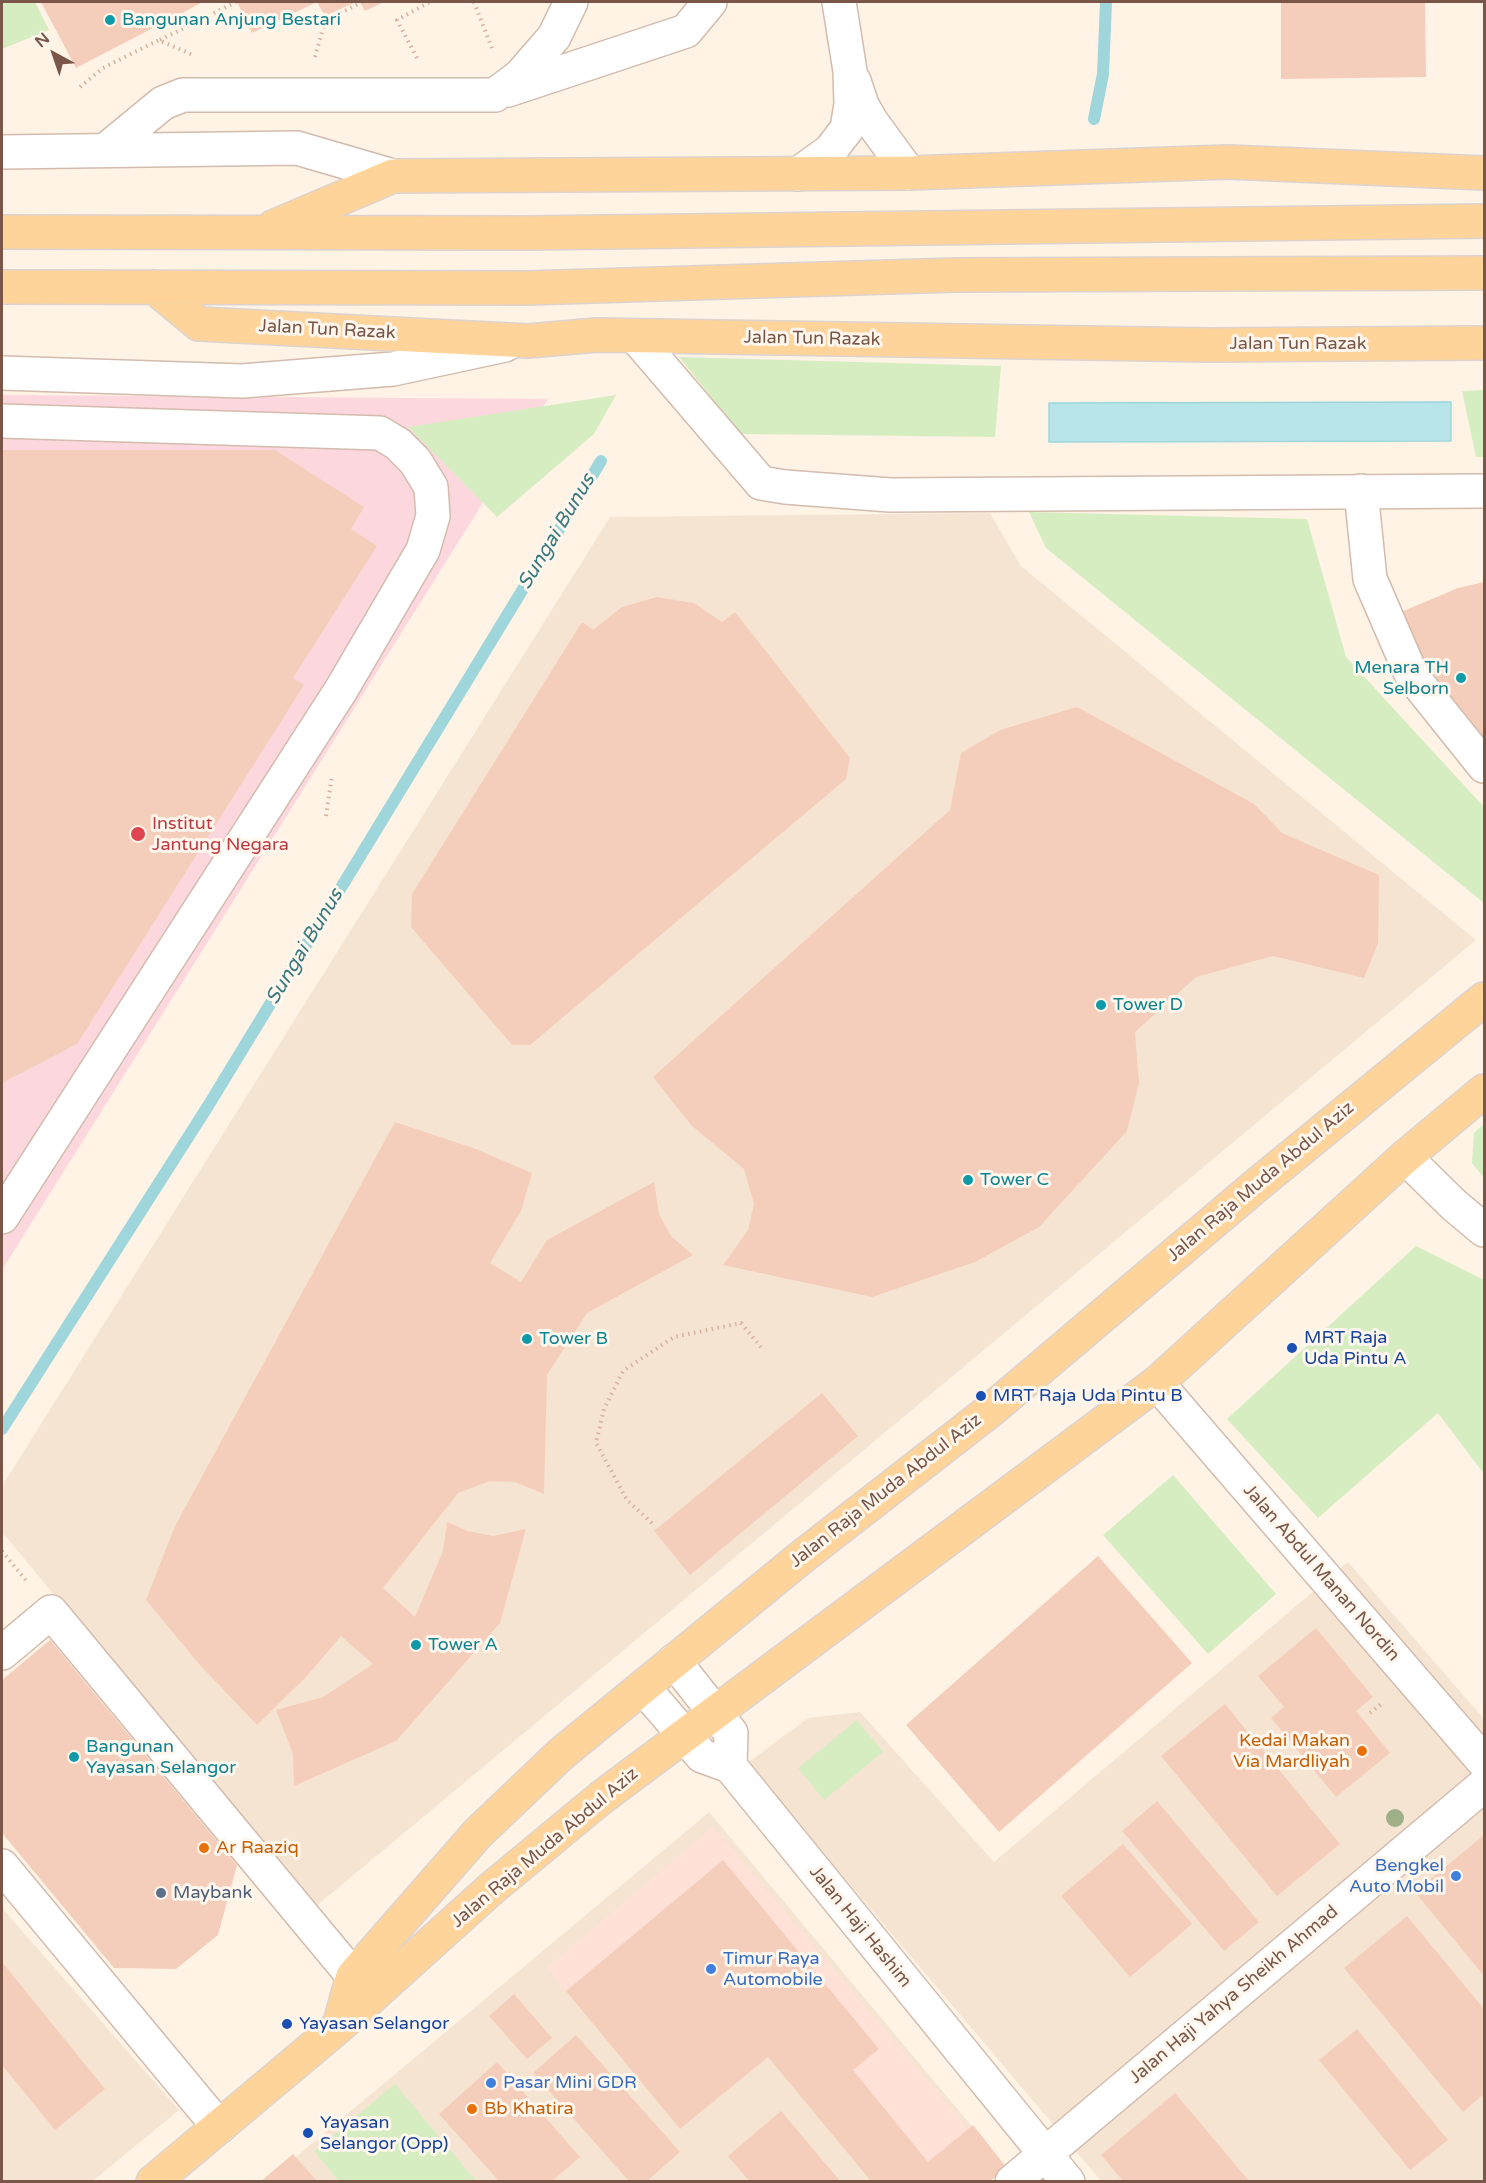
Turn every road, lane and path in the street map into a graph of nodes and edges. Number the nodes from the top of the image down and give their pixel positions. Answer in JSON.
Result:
{"nodes":[{"id":1,"x":236,"y":2,"type":"edge"},
{"id":2,"x":362,"y":2,"type":"edge"},
{"id":3,"x":430,"y":2,"type":"edge"},
{"id":4,"x":474,"y":2,"type":"edge"},
{"id":5,"x":571,"y":2,"type":"edge"},
{"id":6,"x":710,"y":2,"type":"edge"},
{"id":7,"x":839,"y":2,"type":"edge"},
{"id":8,"x":159,"y":40,"type":"dead end"},
{"id":9,"x":494,"y":54,"type":"dead end"},
{"id":10,"x":420,"y":64,"type":"dead end"},
{"id":11,"x":312,"y":67,"type":"dead end"},
{"id":12,"x":850,"y":71,"type":"junction"},
{"id":13,"x":495,"y":95,"type":"junction"},
{"id":14,"x":107,"y":149,"type":"junction"},
{"id":15,"x":2,"y":152,"type":"edge"},
{"id":16,"x":909,"y":173,"type":"junction"},
{"id":17,"x":798,"y":174,"type":"junction"},
{"id":18,"x":1485,"y":174,"type":"edge"},
{"id":19,"x":393,"y":176,"type":"junction"},
{"id":20,"x":1485,"y":221,"type":"edge"},
{"id":21,"x":2,"y":232,"type":"edge"},
{"id":22,"x":260,"y":233,"type":"junction"},
{"id":23,"x":1485,"y":273,"type":"edge"},
{"id":24,"x":2,"y":286,"type":"edge"},
{"id":25,"x":154,"y":287,"type":"junction"},
{"id":26,"x":635,"y":336,"type":"junction"},
{"id":27,"x":528,"y":340,"type":"junction"},
{"id":28,"x":1485,"y":343,"type":"edge"},
{"id":29,"x":2,"y":373,"type":"edge"},
{"id":30,"x":2,"y":421,"type":"edge"},
{"id":31,"x":1360,"y":491,"type":"junction"},
{"id":32,"x":1485,"y":492,"type":"edge"},
{"id":33,"x":1485,"y":766,"type":"edge"},
{"id":34,"x":1482,"y":1000,"type":"edge"},
{"id":35,"x":1485,"y":1090,"type":"edge"},
{"id":36,"x":1406,"y":1157,"type":"junction"},
{"id":37,"x":2,"y":1216,"type":"edge"},
{"id":38,"x":1485,"y":1230,"type":"edge"},
{"id":39,"x":761,"y":1347,"type":"dead end"},
{"id":40,"x":1157,"y":1383,"type":"junction"},
{"id":41,"x":652,"y":1523,"type":"dead end"},
{"id":42,"x":2,"y":1653,"type":"edge"},
{"id":43,"x":674,"y":1661,"type":"junction"},
{"id":44,"x":643,"y":1687,"type":"junction"},
{"id":45,"x":714,"y":1713,"type":"junction"},
{"id":46,"x":683,"y":1736,"type":"junction"},
{"id":47,"x":1485,"y":1762,"type":"edge"},
{"id":48,"x":729,"y":1766,"type":"junction"},
{"id":49,"x":1485,"y":1785,"type":"edge"},
{"id":50,"x":2,"y":1866,"type":"edge"},
{"id":51,"x":353,"y":1976,"type":"junction"},
{"id":52,"x":339,"y":2026,"type":"junction"},
{"id":53,"x":219,"y":2127,"type":"junction"},
{"id":54,"x":1045,"y":2154,"type":"junction"},
{"id":55,"x":153,"y":2181,"type":"edge"},
{"id":56,"x":1012,"y":2181,"type":"edge"},
{"id":57,"x":1068,"y":2181,"type":"edge"}],
"edges":[{"from":1,"to":8,"type":"path"},
{"from":2,"to":11,"type":"path"},
{"from":3,"to":10,"type":"path"},
{"from":4,"to":9,"type":"path"},
{"from":5,"to":13,"type":"street"},
{"from":6,"to":13,"type":"street"},
{"from":7,"to":12,"type":"street"},
{"from":12,"to":16,"type":"street"},
{"from":12,"to":17,"type":"street"},
{"from":13,"to":14,"type":"street"},
{"from":14,"to":15,"type":"street"},
{"from":14,"to":19,"type":"street"},
{"from":16,"to":17,"type":"main road"},
{"from":16,"to":18,"type":"main road"},
{"from":17,"to":19,"type":"main road"},
{"from":19,"to":22,"type":"main road"},
{"from":20,"to":22,"type":"main road"},
{"from":21,"to":22,"type":"main road"},
{"from":23,"to":25,"type":"main road"},
{"from":24,"to":25,"type":"main road"},
{"from":25,"to":27,"type":"main road","name":"Jalan Tun Razak"},
{"from":26,"to":27,"type":"main road","name":"Jalan Tun Razak"},
{"from":26,"to":28,"type":"main road","name":"Jalan Tun Razak"},
{"from":26,"to":31,"type":"street"},
{"from":27,"to":29,"type":"street"},
{"from":30,"to":37,"type":"street"},
{"from":31,"to":32,"type":"street"},
{"from":31,"to":33,"type":"street"},
{"from":34,"to":43,"type":"main road","name":"Jalan Raja Muda Abdul Aziz"},
{"from":35,"to":36,"type":"main road","name":"Jalan Raja Muda Abdul Aziz"},
{"from":36,"to":38,"type":"street"},
{"from":36,"to":40,"type":"main road","name":"Jalan Raja Muda Abdul Aziz"},
{"from":39,"to":41,"type":"path"},
{"from":40,"to":45,"type":"main road","name":"Jalan Raja Muda Abdul Aziz"},
{"from":40,"to":47,"type":"street","name":"Jalan Abdul Manan Nordin"},
{"from":42,"to":51,"type":"street"},
{"from":43,"to":44,"type":"main road","name":"Jalan Raja Muda Abdul Aziz"},
{"from":43,"to":45,"type":"street"},
{"from":44,"to":46,"type":"street","name":"Jalan Haji Hashim"},
{"from":44,"to":51,"type":"main road","name":"Jalan Raja Muda Abdul Aziz"},
{"from":45,"to":46,"type":"main road","name":"Jalan Raja Muda Abdul Aziz"},
{"from":45,"to":48,"type":"street"},
{"from":46,"to":48,"type":"street","name":"Jalan Haji Hashim"},
{"from":46,"to":52,"type":"main road","name":"Jalan Raja Muda Abdul Aziz"},
{"from":48,"to":54,"type":"street","name":"Jalan Haji Hashim"},
{"from":49,"to":54,"type":"street","name":"Jalan Haji Yahya Sheikh Ahmad"},
{"from":50,"to":53,"type":"street"},
{"from":51,"to":52,"type":"main road","name":"Jalan Raja Muda Abdul Aziz"},
{"from":52,"to":53,"type":"main road","name":"Jalan Raja Muda Abdul Aziz"},
{"from":53,"to":55,"type":"main road","name":"Jalan Raja Muda Abdul Aziz"},
{"from":54,"to":56,"type":"street","name":"Jalan Haji Yahya Sheikh Ahmad"},
{"from":54,"to":57,"type":"street","name":"Jalan Haji Hashim"}]}
